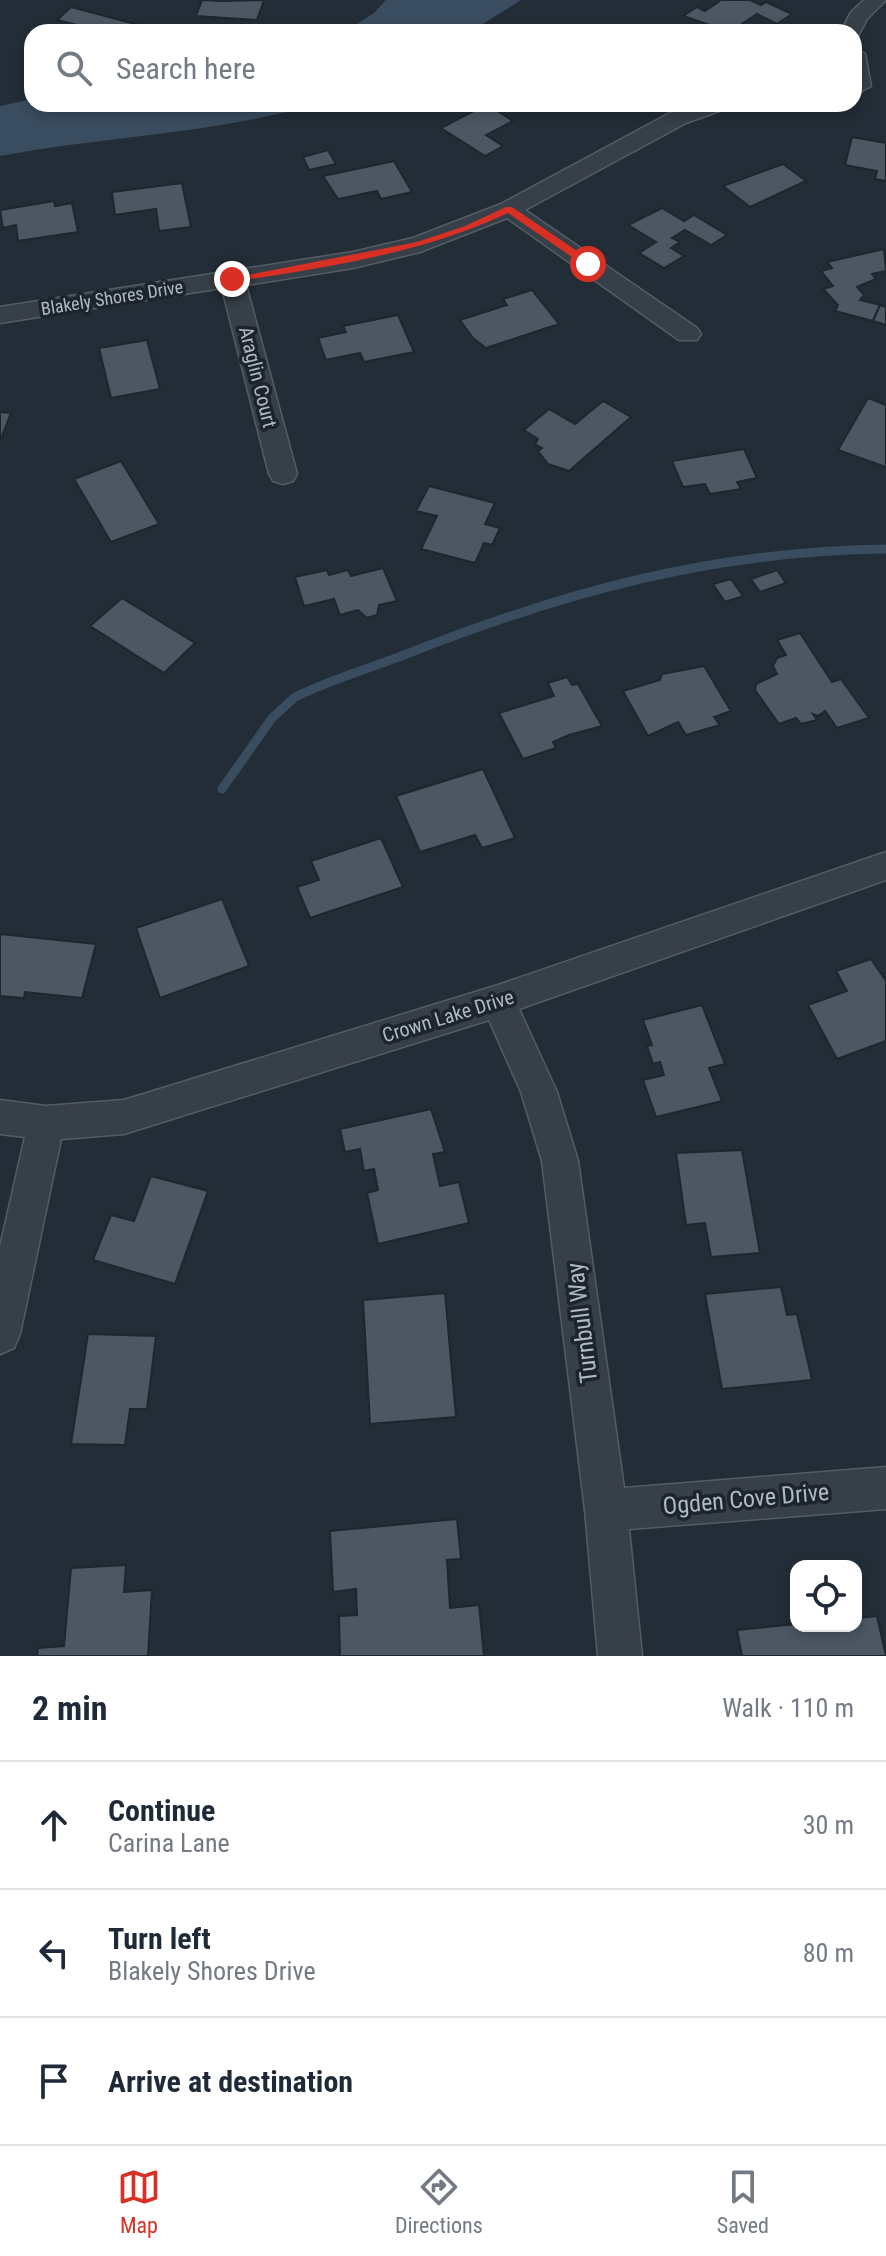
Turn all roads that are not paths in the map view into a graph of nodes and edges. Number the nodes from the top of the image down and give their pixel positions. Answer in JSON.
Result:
{"nodes":[{"id":1,"x":876,"y":0,"type":"edge"},
{"id":2,"x":854,"y":24,"type":"edge"},
{"id":3,"x":862,"y":86,"type":"edge"},
{"id":4,"x":886,"y":87,"type":"edge"},
{"id":5,"x":695,"y":112,"type":"edge"},
{"id":6,"x":509,"y":209,"type":"junction"},
{"id":7,"x":232,"y":279,"type":"junction"},
{"id":8,"x":0,"y":315,"type":"edge"},
{"id":9,"x":688,"y":334,"type":"dead end"},
{"id":10,"x":283,"y":474,"type":"dead end"},
{"id":11,"x":886,"y":866,"type":"edge"},
{"id":12,"x":498,"y":1001,"type":"junction"},
{"id":13,"x":0,"y":1117,"type":"edge"},
{"id":14,"x":46,"y":1123,"type":"junction"},
{"id":15,"x":0,"y":1334,"type":"edge"},
{"id":16,"x":886,"y":1488,"type":"edge"},
{"id":17,"x":606,"y":1510,"type":"junction"},
{"id":18,"x":620,"y":1656,"type":"edge"}],
"edges":[{"from":1,"to":2,"type":"street"},
{"from":3,"to":4,"type":"street"},
{"from":5,"to":6,"type":"street","name":"Blakely Shores Drive"},
{"from":6,"to":7,"type":"street","name":"Blakely Shores Drive"},
{"from":6,"to":9,"type":"street"},
{"from":7,"to":8,"type":"street","name":"Blakely Shores Drive"},
{"from":7,"to":10,"type":"street","name":"Araglin Court"},
{"from":11,"to":12,"type":"street","name":"Crown Lake Drive"},
{"from":12,"to":14,"type":"street","name":"Crown Lake Drive"},
{"from":12,"to":17,"type":"street","name":"Turnbull Way"},
{"from":13,"to":14,"type":"street","name":"Crown Lake Drive"},
{"from":14,"to":15,"type":"street"},
{"from":16,"to":17,"type":"street","name":"Ogden Cove Drive"},
{"from":17,"to":18,"type":"street","name":"Turnbull Way"}]}
